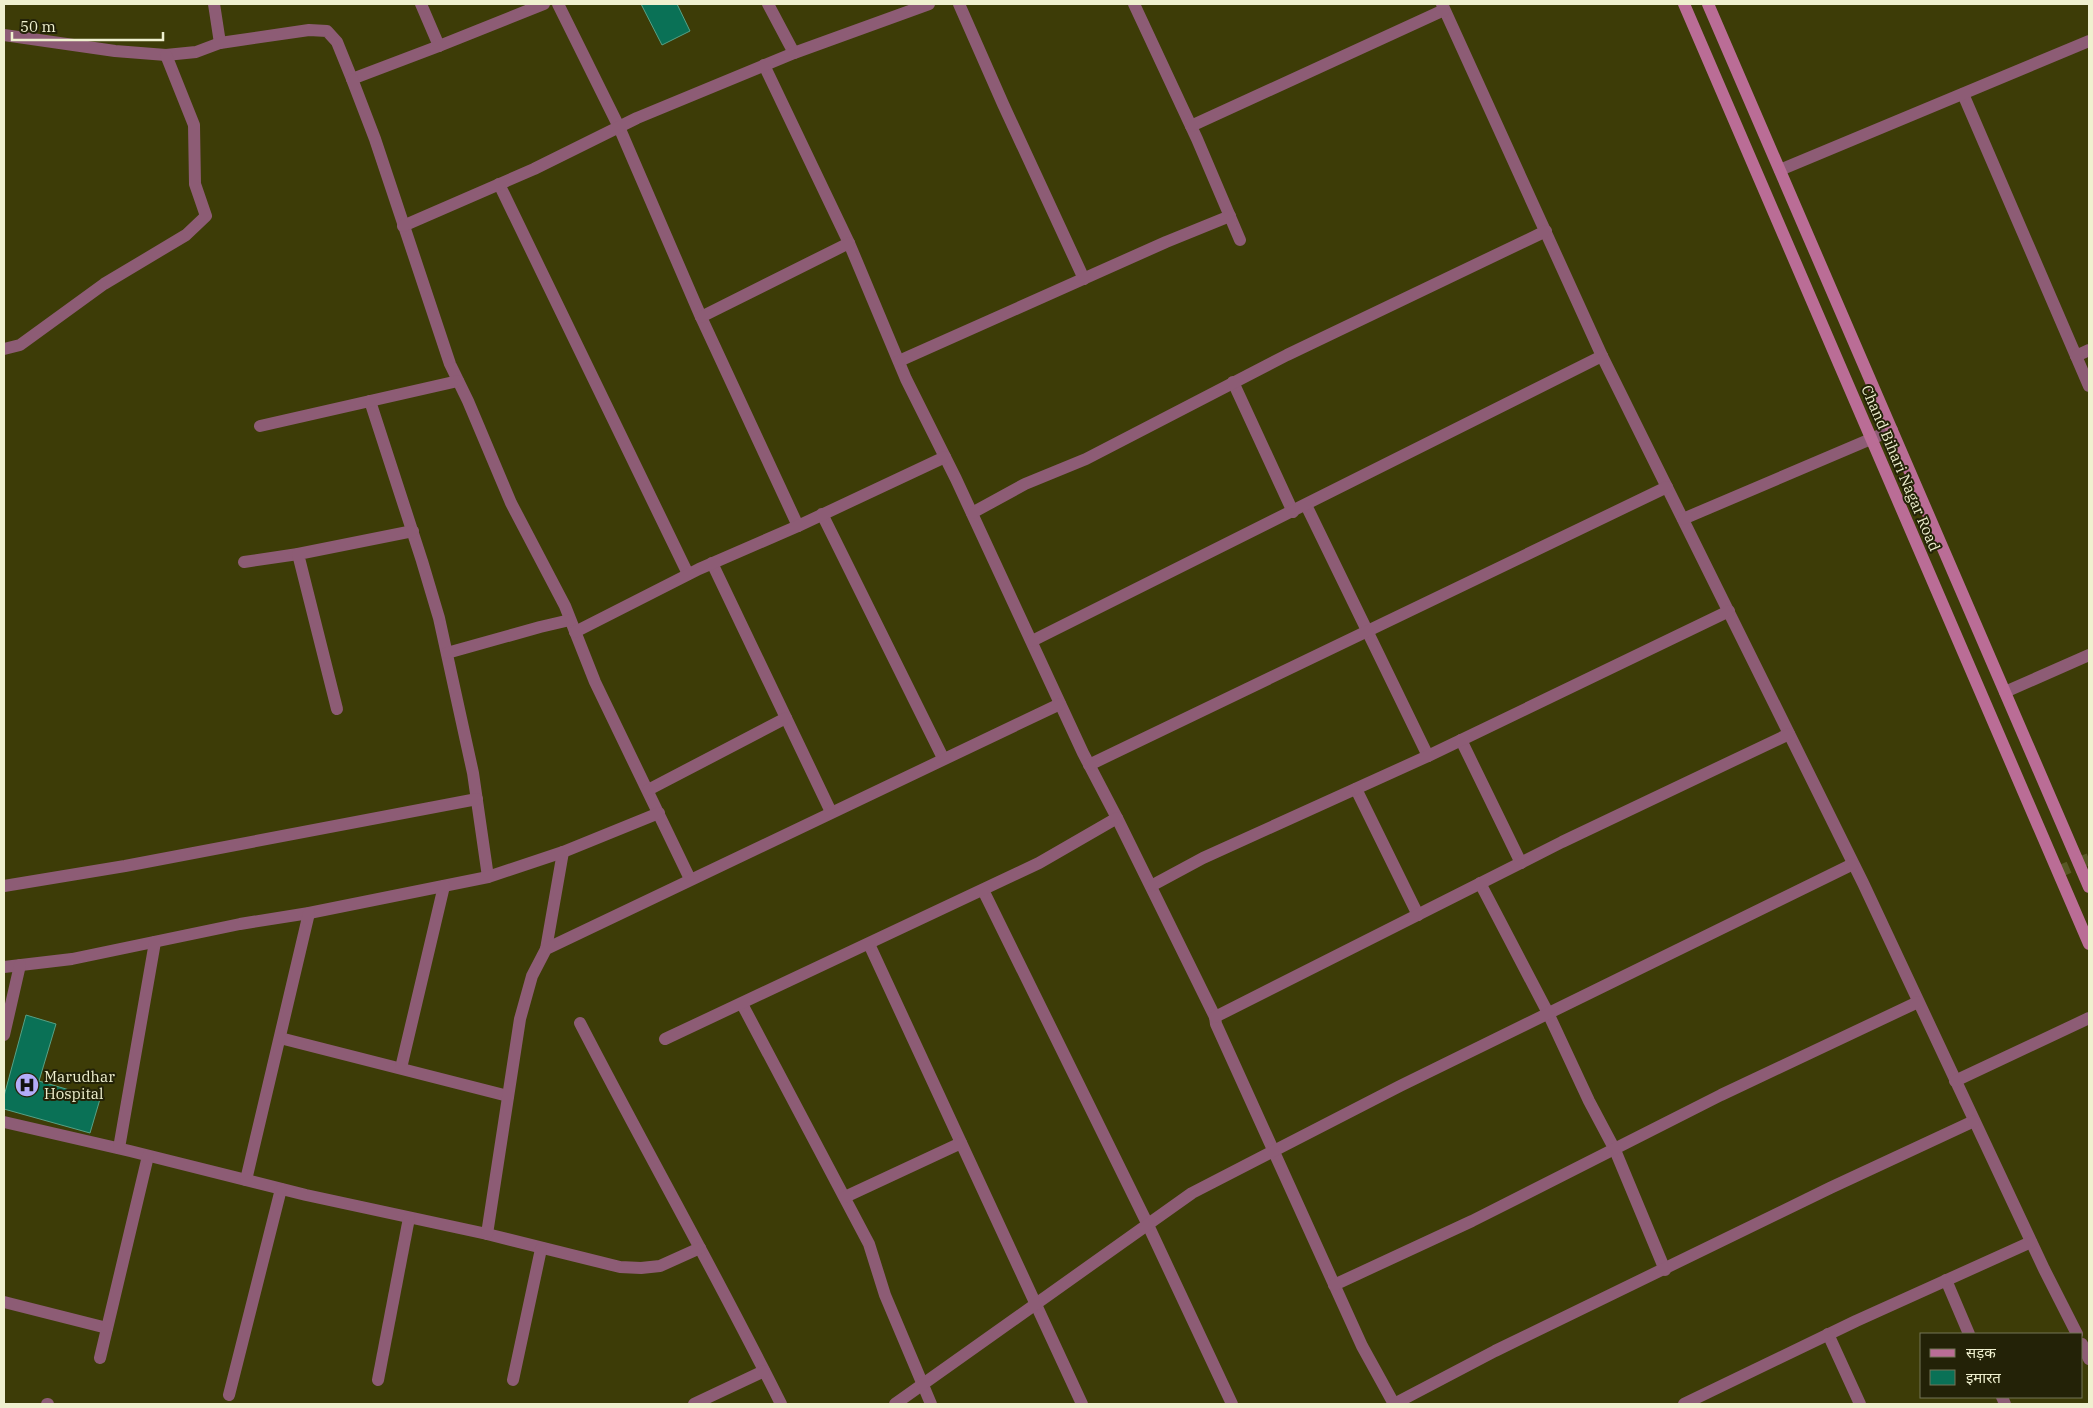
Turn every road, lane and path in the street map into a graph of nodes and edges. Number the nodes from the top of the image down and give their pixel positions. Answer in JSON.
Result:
{"nodes":[{"id":1,"x":214,"y":4,"type":"edge"},
{"id":2,"x":421,"y":4,"type":"edge"},
{"id":3,"x":544,"y":4,"type":"edge"},
{"id":4,"x":558,"y":4,"type":"edge"},
{"id":5,"x":768,"y":4,"type":"edge"},
{"id":6,"x":929,"y":4,"type":"edge"},
{"id":7,"x":959,"y":4,"type":"edge"},
{"id":8,"x":1134,"y":4,"type":"edge"},
{"id":9,"x":1684,"y":4,"type":"edge"},
{"id":10,"x":1708,"y":4,"type":"edge"},
{"id":11,"x":1443,"y":7,"type":"edge"},
{"id":12,"x":4,"y":35,"type":"edge"},
{"id":13,"x":2089,"y":41,"type":"edge"},
{"id":14,"x":220,"y":43,"type":"junction"},
{"id":15,"x":439,"y":46,"type":"junction"},
{"id":16,"x":794,"y":53,"type":"junction"},
{"id":17,"x":166,"y":55,"type":"junction"},
{"id":18,"x":764,"y":65,"type":"junction"},
{"id":19,"x":352,"y":79,"type":"junction"},
{"id":20,"x":1963,"y":94,"type":"junction"},
{"id":21,"x":1191,"y":126,"type":"junction"},
{"id":22,"x":619,"y":127,"type":"junction"},
{"id":23,"x":1780,"y":170,"type":"junction"},
{"id":24,"x":1760,"y":179,"type":"junction"},
{"id":25,"x":499,"y":184,"type":"junction"},
{"id":26,"x":1230,"y":216,"type":"junction"},
{"id":27,"x":403,"y":226,"type":"junction"},
{"id":28,"x":1546,"y":231,"type":"junction"},
{"id":29,"x":1240,"y":240,"type":"dead end"},
{"id":30,"x":849,"y":243,"type":"junction"},
{"id":31,"x":1084,"y":279,"type":"junction"},
{"id":32,"x":701,"y":316,"type":"junction"},
{"id":33,"x":4,"y":349,"type":"edge"},
{"id":34,"x":2089,"y":350,"type":"edge"},
{"id":35,"x":1602,"y":356,"type":"junction"},
{"id":36,"x":2076,"y":356,"type":"junction"},
{"id":37,"x":899,"y":361,"type":"junction"},
{"id":38,"x":458,"y":381,"type":"junction"},
{"id":39,"x":1233,"y":382,"type":"junction"},
{"id":40,"x":2089,"y":386,"type":"edge"},
{"id":41,"x":370,"y":401,"type":"junction"},
{"id":42,"x":260,"y":426,"type":"dead end"},
{"id":43,"x":1892,"y":430,"type":"junction"},
{"id":44,"x":1871,"y":438,"type":"junction"},
{"id":45,"x":945,"y":457,"type":"junction"},
{"id":46,"x":1667,"y":487,"type":"junction"},
{"id":47,"x":1306,"y":505,"type":"junction"},
{"id":48,"x":1293,"y":512,"type":"junction"},
{"id":49,"x":972,"y":513,"type":"junction"},
{"id":50,"x":822,"y":514,"type":"junction"},
{"id":51,"x":1683,"y":519,"type":"junction"},
{"id":52,"x":798,"y":526,"type":"junction"},
{"id":53,"x":413,"y":532,"type":"junction"},
{"id":54,"x":298,"y":554,"type":"junction"},
{"id":55,"x":244,"y":562,"type":"dead end"},
{"id":56,"x":712,"y":563,"type":"junction"},
{"id":57,"x":688,"y":574,"type":"junction"},
{"id":58,"x":1729,"y":611,"type":"junction"},
{"id":59,"x":573,"y":626,"type":"junction"},
{"id":60,"x":1367,"y":630,"type":"junction"},
{"id":61,"x":1032,"y":641,"type":"junction"},
{"id":62,"x":447,"y":653,"type":"junction"},
{"id":63,"x":2089,"y":655,"type":"edge"},
{"id":64,"x":2005,"y":692,"type":"junction"},
{"id":65,"x":1060,"y":704,"type":"junction"},
{"id":66,"x":337,"y":709,"type":"dead end"},
{"id":67,"x":786,"y":718,"type":"junction"},
{"id":68,"x":1789,"y":734,"type":"junction"},
{"id":69,"x":1461,"y":740,"type":"junction"},
{"id":70,"x":1428,"y":756,"type":"junction"},
{"id":71,"x":943,"y":758,"type":"junction"},
{"id":72,"x":1089,"y":765,"type":"junction"},
{"id":73,"x":1356,"y":789,"type":"junction"},
{"id":74,"x":648,"y":790,"type":"junction"},
{"id":75,"x":477,"y":799,"type":"junction"},
{"id":76,"x":831,"y":812,"type":"junction"},
{"id":77,"x":659,"y":813,"type":"junction"},
{"id":78,"x":1117,"y":818,"type":"junction"},
{"id":79,"x":562,"y":852,"type":"junction"},
{"id":80,"x":1521,"y":863,"type":"junction"},
{"id":81,"x":1853,"y":864,"type":"junction"},
{"id":82,"x":488,"y":877,"type":"junction"},
{"id":83,"x":690,"y":879,"type":"junction"},
{"id":84,"x":1480,"y":883,"type":"junction"},
{"id":85,"x":4,"y":886,"type":"edge"},
{"id":86,"x":444,"y":886,"type":"junction"},
{"id":87,"x":1151,"y":886,"type":"junction"},
{"id":88,"x":2089,"y":886,"type":"edge"},
{"id":89,"x":983,"y":890,"type":"junction"},
{"id":90,"x":309,"y":913,"type":"junction"},
{"id":91,"x":1418,"y":915,"type":"junction"},
{"id":92,"x":155,"y":942,"type":"junction"},
{"id":93,"x":868,"y":944,"type":"junction"},
{"id":94,"x":2089,"y":944,"type":"edge"},
{"id":95,"x":546,"y":949,"type":"junction"},
{"id":96,"x":20,"y":965,"type":"junction"},
{"id":97,"x":4,"y":967,"type":"edge"},
{"id":98,"x":1918,"y":1002,"type":"junction"},
{"id":99,"x":742,"y":1004,"type":"junction"},
{"id":100,"x":1548,"y":1013,"type":"junction"},
{"id":101,"x":1215,"y":1017,"type":"junction"},
{"id":102,"x":2089,"y":1018,"type":"edge"},
{"id":103,"x":580,"y":1023,"type":"dead end"},
{"id":104,"x":4,"y":1035,"type":"edge"},
{"id":105,"x":280,"y":1038,"type":"junction"},
{"id":106,"x":665,"y":1039,"type":"dead end"},
{"id":107,"x":401,"y":1068,"type":"junction"},
{"id":108,"x":1955,"y":1081,"type":"junction"},
{"id":109,"x":508,"y":1096,"type":"junction"},
{"id":110,"x":1974,"y":1121,"type":"junction"},
{"id":111,"x":4,"y":1122,"type":"edge"},
{"id":112,"x":961,"y":1143,"type":"junction"},
{"id":113,"x":119,"y":1148,"type":"junction"},
{"id":114,"x":1615,"y":1150,"type":"junction"},
{"id":115,"x":1272,"y":1151,"type":"junction"},
{"id":116,"x":148,"y":1156,"type":"junction"},
{"id":117,"x":246,"y":1180,"type":"junction"},
{"id":118,"x":280,"y":1189,"type":"junction"},
{"id":119,"x":845,"y":1197,"type":"junction"},
{"id":120,"x":409,"y":1218,"type":"junction"},
{"id":121,"x":1148,"y":1225,"type":"junction"},
{"id":122,"x":487,"y":1234,"type":"junction"},
{"id":123,"x":2031,"y":1242,"type":"junction"},
{"id":124,"x":700,"y":1248,"type":"junction"},
{"id":125,"x":541,"y":1249,"type":"junction"},
{"id":126,"x":1665,"y":1270,"type":"junction"},
{"id":127,"x":1946,"y":1280,"type":"junction"},
{"id":128,"x":1334,"y":1285,"type":"junction"},
{"id":129,"x":4,"y":1302,"type":"edge"},
{"id":130,"x":1035,"y":1304,"type":"junction"},
{"id":131,"x":107,"y":1328,"type":"junction"},
{"id":132,"x":1969,"y":1333,"type":"edge"},
{"id":133,"x":2076,"y":1333,"type":"edge"},
{"id":134,"x":1828,"y":1334,"type":"junction"},
{"id":135,"x":2083,"y":1346,"type":"edge"},
{"id":136,"x":100,"y":1358,"type":"dead end"},
{"id":137,"x":2089,"y":1359,"type":"edge"},
{"id":138,"x":764,"y":1371,"type":"junction"},
{"id":139,"x":378,"y":1380,"type":"dead end"},
{"id":140,"x":513,"y":1380,"type":"dead end"},
{"id":141,"x":922,"y":1385,"type":"junction"},
{"id":142,"x":229,"y":1395,"type":"dead end"},
{"id":143,"x":1707,"y":1399,"type":"edge"},
{"id":144,"x":694,"y":1404,"type":"edge"},
{"id":145,"x":781,"y":1404,"type":"edge"},
{"id":146,"x":895,"y":1404,"type":"edge"},
{"id":147,"x":931,"y":1404,"type":"edge"},
{"id":148,"x":1082,"y":1404,"type":"edge"},
{"id":149,"x":1232,"y":1404,"type":"edge"},
{"id":150,"x":1394,"y":1404,"type":"edge"},
{"id":151,"x":1684,"y":1404,"type":"edge"},
{"id":152,"x":1860,"y":1404,"type":"edge"}],
"edges":[{"from":1,"to":14,"type":"street"},
{"from":2,"to":15,"type":"street"},
{"from":3,"to":15,"type":"street"},
{"from":4,"to":22,"type":"street"},
{"from":5,"to":16,"type":"street"},
{"from":6,"to":16,"type":"street"},
{"from":7,"to":31,"type":"street"},
{"from":8,"to":21,"type":"street"},
{"from":9,"to":24,"type":"street","name":"Chand Bihari Nagar Road"},
{"from":10,"to":23,"type":"street","name":"Chand Bihari Nagar Road"},
{"from":11,"to":21,"type":"street"},
{"from":11,"to":28,"type":"street"},
{"from":12,"to":17,"type":"street"},
{"from":13,"to":20,"type":"street"},
{"from":14,"to":17,"type":"street"},
{"from":14,"to":19,"type":"street"},
{"from":15,"to":19,"type":"street"},
{"from":16,"to":18,"type":"street"},
{"from":17,"to":33,"type":"street"},
{"from":18,"to":22,"type":"street"},
{"from":18,"to":30,"type":"street"},
{"from":19,"to":27,"type":"street"},
{"from":20,"to":23,"type":"street"},
{"from":20,"to":36,"type":"street"},
{"from":21,"to":26,"type":"street"},
{"from":22,"to":25,"type":"street"},
{"from":22,"to":32,"type":"street"},
{"from":23,"to":24,"type":"street"},
{"from":23,"to":43,"type":"street","name":"Chand Bihari Nagar Road"},
{"from":24,"to":44,"type":"street","name":"Chand Bihari Nagar Road"},
{"from":25,"to":27,"type":"street"},
{"from":25,"to":57,"type":"street"},
{"from":26,"to":29,"type":"street"},
{"from":26,"to":31,"type":"street"},
{"from":27,"to":38,"type":"street"},
{"from":28,"to":35,"type":"street"},
{"from":28,"to":39,"type":"street"},
{"from":30,"to":32,"type":"street"},
{"from":30,"to":37,"type":"street"},
{"from":31,"to":37,"type":"street"},
{"from":32,"to":52,"type":"street"},
{"from":34,"to":36,"type":"street"},
{"from":35,"to":46,"type":"street"},
{"from":35,"to":47,"type":"street"},
{"from":36,"to":40,"type":"street"},
{"from":37,"to":45,"type":"street"},
{"from":38,"to":41,"type":"street"},
{"from":38,"to":59,"type":"street"},
{"from":39,"to":48,"type":"street"},
{"from":39,"to":49,"type":"street"},
{"from":41,"to":42,"type":"street"},
{"from":41,"to":53,"type":"street"},
{"from":43,"to":44,"type":"street"},
{"from":43,"to":64,"type":"street","name":"Chand Bihari Nagar Road"},
{"from":44,"to":51,"type":"street"},
{"from":44,"to":94,"type":"street","name":"Chand Bihari Nagar Road"},
{"from":45,"to":49,"type":"street"},
{"from":45,"to":50,"type":"street"},
{"from":46,"to":51,"type":"street"},
{"from":46,"to":60,"type":"street"},
{"from":47,"to":48,"type":"street"},
{"from":47,"to":60,"type":"street"},
{"from":48,"to":61,"type":"street"},
{"from":49,"to":61,"type":"street"},
{"from":50,"to":52,"type":"street"},
{"from":50,"to":71,"type":"street"},
{"from":51,"to":58,"type":"street"},
{"from":52,"to":56,"type":"street"},
{"from":53,"to":54,"type":"street"},
{"from":53,"to":62,"type":"street"},
{"from":54,"to":55,"type":"street"},
{"from":54,"to":66,"type":"street"},
{"from":56,"to":57,"type":"street"},
{"from":56,"to":67,"type":"street"},
{"from":57,"to":59,"type":"street"},
{"from":58,"to":68,"type":"street"},
{"from":58,"to":69,"type":"street"},
{"from":59,"to":62,"type":"street"},
{"from":59,"to":74,"type":"street"},
{"from":60,"to":70,"type":"street"},
{"from":60,"to":72,"type":"street"},
{"from":61,"to":65,"type":"street"},
{"from":62,"to":75,"type":"street"},
{"from":63,"to":64,"type":"street"},
{"from":64,"to":88,"type":"street","name":"Chand Bihari Nagar Road"},
{"from":65,"to":71,"type":"street"},
{"from":65,"to":72,"type":"street"},
{"from":67,"to":74,"type":"street"},
{"from":67,"to":76,"type":"street"},
{"from":68,"to":80,"type":"street"},
{"from":68,"to":81,"type":"street"},
{"from":69,"to":70,"type":"street"},
{"from":69,"to":80,"type":"street"},
{"from":70,"to":73,"type":"street"},
{"from":71,"to":76,"type":"street"},
{"from":72,"to":78,"type":"street"},
{"from":73,"to":87,"type":"street"},
{"from":73,"to":91,"type":"street"},
{"from":74,"to":77,"type":"street"},
{"from":75,"to":82,"type":"street"},
{"from":75,"to":85,"type":"street"},
{"from":76,"to":83,"type":"street"},
{"from":77,"to":79,"type":"street"},
{"from":77,"to":83,"type":"street"},
{"from":78,"to":87,"type":"street"},
{"from":78,"to":89,"type":"street"},
{"from":79,"to":82,"type":"street"},
{"from":79,"to":95,"type":"street"},
{"from":80,"to":84,"type":"street"},
{"from":81,"to":98,"type":"street"},
{"from":81,"to":100,"type":"street"},
{"from":82,"to":86,"type":"street"},
{"from":83,"to":95,"type":"street"},
{"from":84,"to":91,"type":"street"},
{"from":84,"to":100,"type":"street"},
{"from":86,"to":90,"type":"street"},
{"from":86,"to":107,"type":"street"},
{"from":87,"to":101,"type":"street"},
{"from":89,"to":93,"type":"street"},
{"from":89,"to":121,"type":"street"},
{"from":90,"to":92,"type":"street"},
{"from":90,"to":105,"type":"street"},
{"from":91,"to":101,"type":"street"},
{"from":92,"to":96,"type":"street"},
{"from":92,"to":113,"type":"street"},
{"from":93,"to":99,"type":"street"},
{"from":93,"to":112,"type":"street"},
{"from":95,"to":109,"type":"street"},
{"from":96,"to":97,"type":"street"},
{"from":96,"to":104,"type":"street"},
{"from":98,"to":108,"type":"street"},
{"from":98,"to":114,"type":"street"},
{"from":99,"to":106,"type":"street"},
{"from":99,"to":119,"type":"street"},
{"from":100,"to":114,"type":"street"},
{"from":100,"to":115,"type":"street"},
{"from":101,"to":115,"type":"street"},
{"from":102,"to":108,"type":"street"},
{"from":103,"to":124,"type":"street"},
{"from":105,"to":107,"type":"street"},
{"from":105,"to":117,"type":"street"},
{"from":107,"to":109,"type":"street"},
{"from":108,"to":110,"type":"street"},
{"from":109,"to":122,"type":"street"},
{"from":110,"to":123,"type":"street"},
{"from":110,"to":126,"type":"street"},
{"from":111,"to":113,"type":"street"},
{"from":112,"to":119,"type":"street"},
{"from":112,"to":130,"type":"street"},
{"from":113,"to":116,"type":"street"},
{"from":114,"to":126,"type":"street"},
{"from":114,"to":128,"type":"street"},
{"from":115,"to":121,"type":"street"},
{"from":115,"to":128,"type":"street"},
{"from":116,"to":117,"type":"street"},
{"from":116,"to":131,"type":"street"},
{"from":117,"to":118,"type":"street"},
{"from":118,"to":120,"type":"street"},
{"from":118,"to":142,"type":"street"},
{"from":119,"to":141,"type":"street"},
{"from":120,"to":122,"type":"street"},
{"from":120,"to":139,"type":"street"},
{"from":121,"to":130,"type":"street"},
{"from":121,"to":149,"type":"street"},
{"from":122,"to":125,"type":"street"},
{"from":123,"to":127,"type":"street"},
{"from":123,"to":133,"type":"street"},
{"from":124,"to":125,"type":"street"},
{"from":124,"to":138,"type":"street"},
{"from":125,"to":140,"type":"street"},
{"from":126,"to":150,"type":"street"},
{"from":127,"to":132,"type":"street"},
{"from":127,"to":134,"type":"street"},
{"from":128,"to":150,"type":"street"},
{"from":129,"to":131,"type":"street"},
{"from":130,"to":141,"type":"street"},
{"from":130,"to":148,"type":"street"},
{"from":131,"to":136,"type":"street"},
{"from":134,"to":143,"type":"street"},
{"from":134,"to":152,"type":"street"},
{"from":135,"to":137,"type":"street"},
{"from":138,"to":144,"type":"street"},
{"from":138,"to":145,"type":"street"},
{"from":141,"to":146,"type":"street"},
{"from":141,"to":147,"type":"street"},
{"from":143,"to":151,"type":"street"}]}
